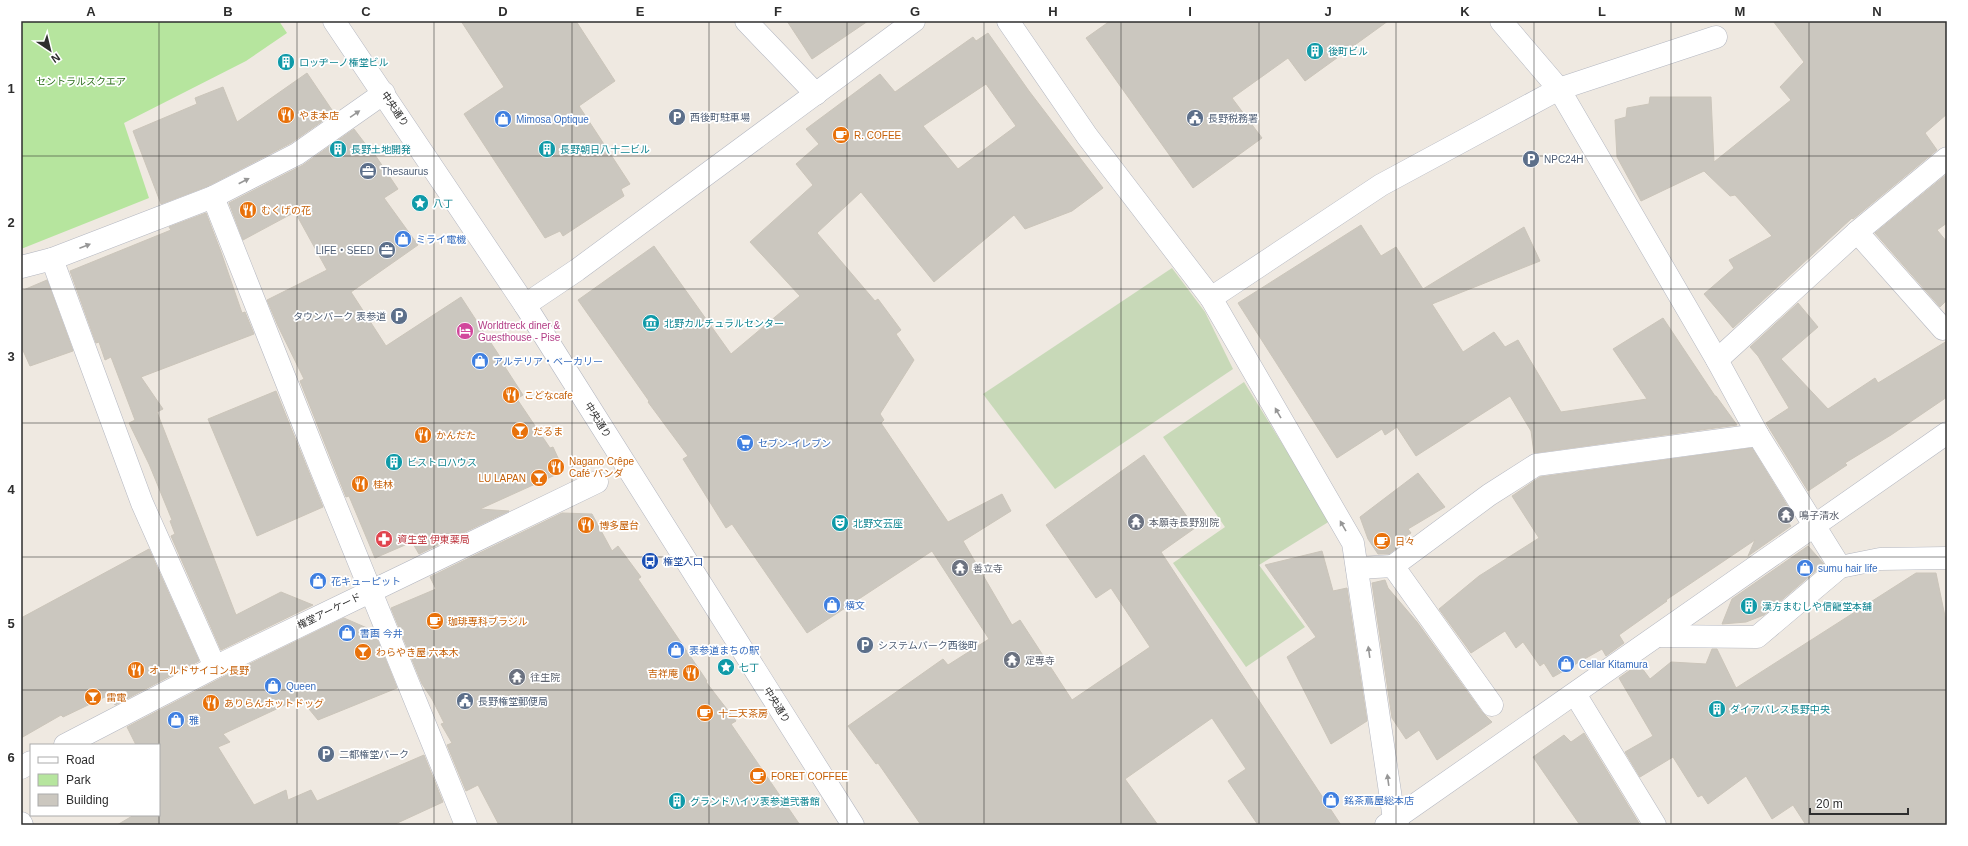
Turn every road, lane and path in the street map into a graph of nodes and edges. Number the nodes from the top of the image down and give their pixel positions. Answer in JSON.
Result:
{"nodes":[{"id":1,"x":746,"y":21,"type":"edge"},
{"id":2,"x":914,"y":21,"type":"edge"},
{"id":3,"x":1008,"y":21,"type":"edge"},
{"id":4,"x":1501,"y":21,"type":"edge"},
{"id":5,"x":337,"y":22,"type":"edge"},
{"id":6,"x":1716,"y":37,"type":"dead end"},
{"id":7,"x":1559,"y":89,"type":"junction"},
{"id":8,"x":384,"y":93,"type":"junction"},
{"id":9,"x":816,"y":94,"type":"junction"},
{"id":10,"x":1947,"y":158,"type":"edge"},
{"id":11,"x":214,"y":197,"type":"junction"},
{"id":12,"x":1857,"y":232,"type":"junction"},
{"id":13,"x":52,"y":259,"type":"junction"},
{"id":14,"x":21,"y":267,"type":"edge"},
{"id":15,"x":1211,"y":298,"type":"junction"},
{"id":16,"x":525,"y":305,"type":"junction"},
{"id":17,"x":1943,"y":328,"type":"dead end"},
{"id":18,"x":1717,"y":360,"type":"junction"},
{"id":19,"x":1947,"y":434,"type":"edge"},
{"id":20,"x":1758,"y":435,"type":"junction"},
{"id":21,"x":597,"y":482,"type":"dead end"},
{"id":22,"x":1814,"y":526,"type":"junction"},
{"id":23,"x":1946,"y":561,"type":"edge"},
{"id":24,"x":1393,"y":566,"type":"junction"},
{"id":25,"x":1840,"y":567,"type":"junction"},
{"id":26,"x":1357,"y":568,"type":"junction"},
{"id":27,"x":371,"y":590,"type":"junction"},
{"id":28,"x":1659,"y":636,"type":"junction"},
{"id":29,"x":215,"y":667,"type":"junction"},
{"id":30,"x":1575,"y":694,"type":"junction"},
{"id":31,"x":1492,"y":705,"type":"dead end"},
{"id":32,"x":67,"y":744,"type":"edge"},
{"id":33,"x":30,"y":763,"type":"edge"},
{"id":34,"x":21,"y":768,"type":"edge"},
{"id":35,"x":1393,"y":823,"type":"edge"},
{"id":36,"x":466,"y":825,"type":"edge"},
{"id":37,"x":853,"y":825,"type":"edge"},
{"id":38,"x":1655,"y":825,"type":"edge"}],
"edges":[{"from":1,"to":9,"type":"street"},
{"from":2,"to":9,"type":"street"},
{"from":3,"to":15,"type":"street"},
{"from":4,"to":7,"type":"street"},
{"from":5,"to":8,"type":"street","name":"中央通り"},
{"from":6,"to":7,"type":"street"},
{"from":7,"to":15,"type":"street"},
{"from":7,"to":18,"type":"street"},
{"from":11,"to":8,"type":"street","one_way":true},
{"from":8,"to":16,"type":"street","name":"中央通り"},
{"from":9,"to":16,"type":"street"},
{"from":10,"to":12,"type":"street"},
{"from":13,"to":11,"type":"street","one_way":true},
{"from":11,"to":27,"type":"street"},
{"from":12,"to":17,"type":"street"},
{"from":12,"to":18,"type":"street"},
{"from":13,"to":14,"type":"street"},
{"from":13,"to":29,"type":"street"},
{"from":26,"to":15,"type":"street","one_way":true},
{"from":16,"to":37,"type":"street","name":"中央通り"},
{"from":18,"to":20,"type":"street"},
{"from":19,"to":22,"type":"street"},
{"from":20,"to":22,"type":"street"},
{"from":20,"to":24,"type":"street"},
{"from":21,"to":27,"type":"street","name":"権堂アーケード"},
{"from":22,"to":25,"type":"street"},
{"from":22,"to":28,"type":"street"},
{"from":23,"to":25,"type":"street"},
{"from":24,"to":26,"type":"street"},
{"from":24,"to":31,"type":"street"},
{"from":25,"to":28,"type":"street"},
{"from":35,"to":26,"type":"street","one_way":true},
{"from":27,"to":29,"type":"street","name":"権堂アーケード"},
{"from":27,"to":36,"type":"street"},
{"from":28,"to":30,"type":"street"},
{"from":29,"to":32,"type":"street","name":"権堂アーケード"},
{"from":30,"to":35,"type":"street"},
{"from":30,"to":38,"type":"street"},
{"from":33,"to":34,"type":"street"}]}
